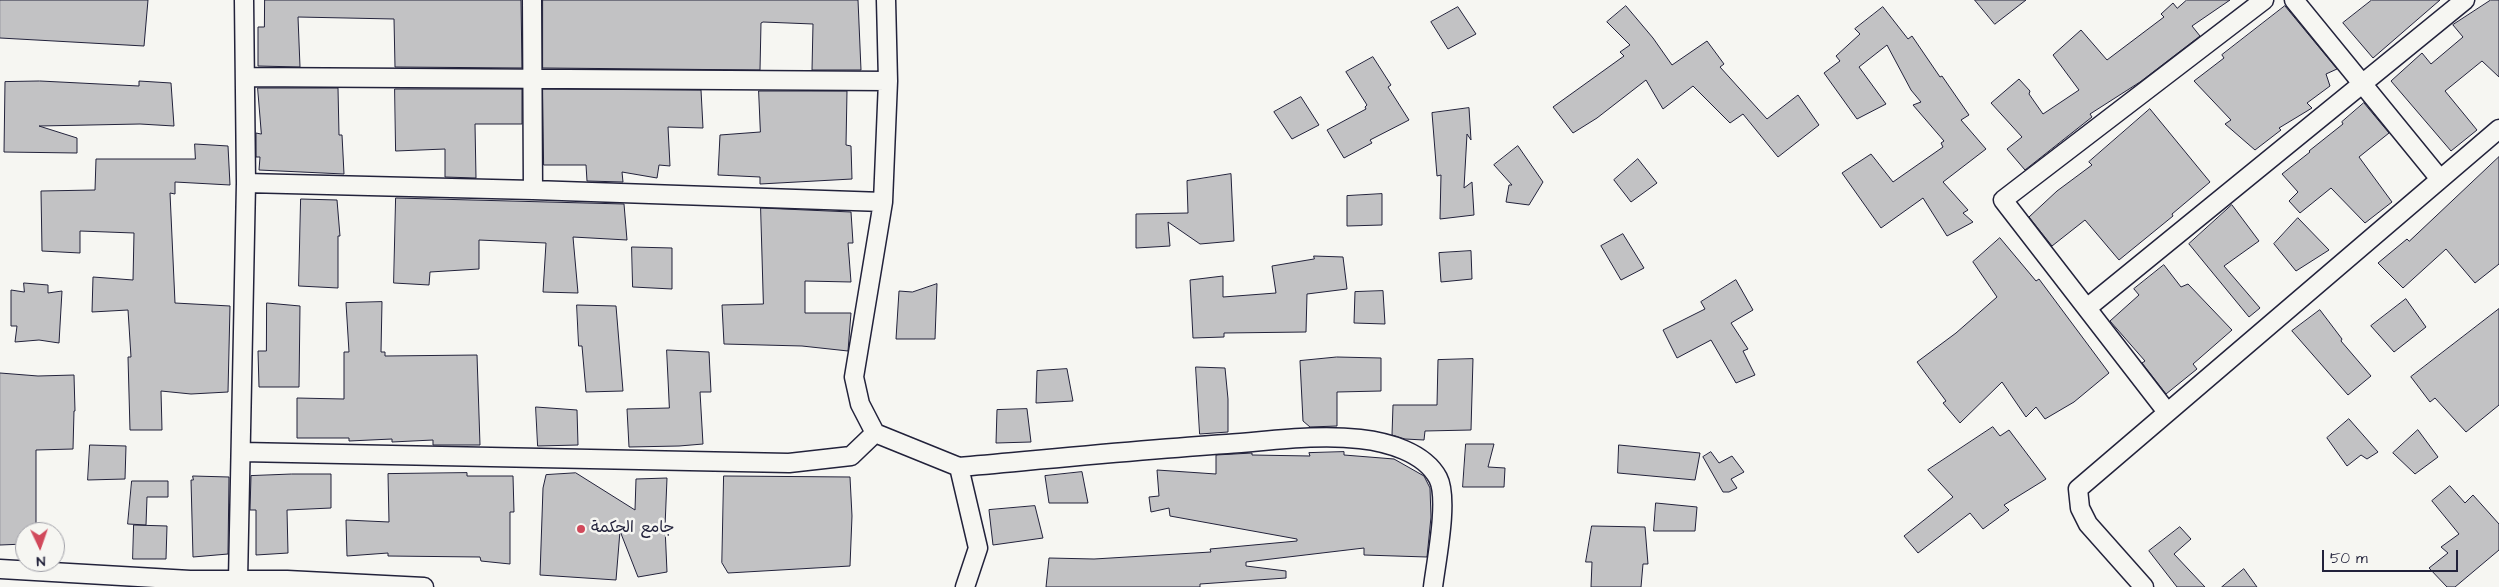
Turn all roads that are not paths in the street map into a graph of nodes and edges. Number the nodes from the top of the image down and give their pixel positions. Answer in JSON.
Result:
{"nodes":[{"id":1,"x":244,"y":0,"type":"edge"},
{"id":2,"x":532,"y":0,"type":"edge"},
{"id":3,"x":886,"y":0,"type":"edge"},
{"id":4,"x":2264,"y":0,"type":"edge"},
{"id":5,"x":2294,"y":0,"type":"edge"},
{"id":6,"x":2465,"y":0,"type":"edge"},
{"id":7,"x":245,"y":77,"type":"junction"},
{"id":8,"x":532,"y":78,"type":"junction"},
{"id":9,"x":888,"y":81,"type":"junction"},
{"id":10,"x":2361,"y":84,"type":"junction"},
{"id":11,"x":2499,"y":129,"type":"edge"},
{"id":12,"x":2440,"y":179,"type":"junction"},
{"id":13,"x":246,"y":183,"type":"junction"},
{"id":14,"x":533,"y":190,"type":"junction"},
{"id":15,"x":883,"y":202,"type":"junction"},
{"id":16,"x":2087,"y":308,"type":"junction"},
{"id":17,"x":2167,"y":412,"type":"junction"},
{"id":18,"x":875,"y":433,"type":"junction"},
{"id":19,"x":242,"y":452,"type":"junction"},
{"id":20,"x":959,"y":467,"type":"junction"},
{"id":21,"x":0,"y":569,"type":"edge"},
{"id":22,"x":238,"y":580,"type":"junction"},
{"id":23,"x":424,"y":587,"type":"edge"},
{"id":24,"x":965,"y":587,"type":"edge"},
{"id":25,"x":1433,"y":587,"type":"edge"},
{"id":26,"x":2144,"y":587,"type":"edge"}],
"edges":[{"from":1,"to":7,"type":"street"},
{"from":2,"to":8,"type":"street"},
{"from":3,"to":9,"type":"street"},
{"from":4,"to":16,"type":"street"},
{"from":5,"to":10,"type":"street"},
{"from":6,"to":10,"type":"street"},
{"from":7,"to":8,"type":"street"},
{"from":7,"to":13,"type":"street"},
{"from":8,"to":9,"type":"street"},
{"from":8,"to":14,"type":"street"},
{"from":9,"to":15,"type":"street"},
{"from":10,"to":12,"type":"street"},
{"from":10,"to":16,"type":"street"},
{"from":11,"to":12,"type":"street"},
{"from":12,"to":17,"type":"street"},
{"from":13,"to":14,"type":"street"},
{"from":13,"to":19,"type":"street"},
{"from":14,"to":15,"type":"street"},
{"from":15,"to":18,"type":"street"},
{"from":16,"to":17,"type":"street"},
{"from":17,"to":26,"type":"street"},
{"from":18,"to":19,"type":"street"},
{"from":18,"to":20,"type":"street"},
{"from":19,"to":22,"type":"street"},
{"from":20,"to":24,"type":"street"},
{"from":20,"to":25,"type":"street"},
{"from":21,"to":22,"type":"street"},
{"from":22,"to":23,"type":"street"}]}
